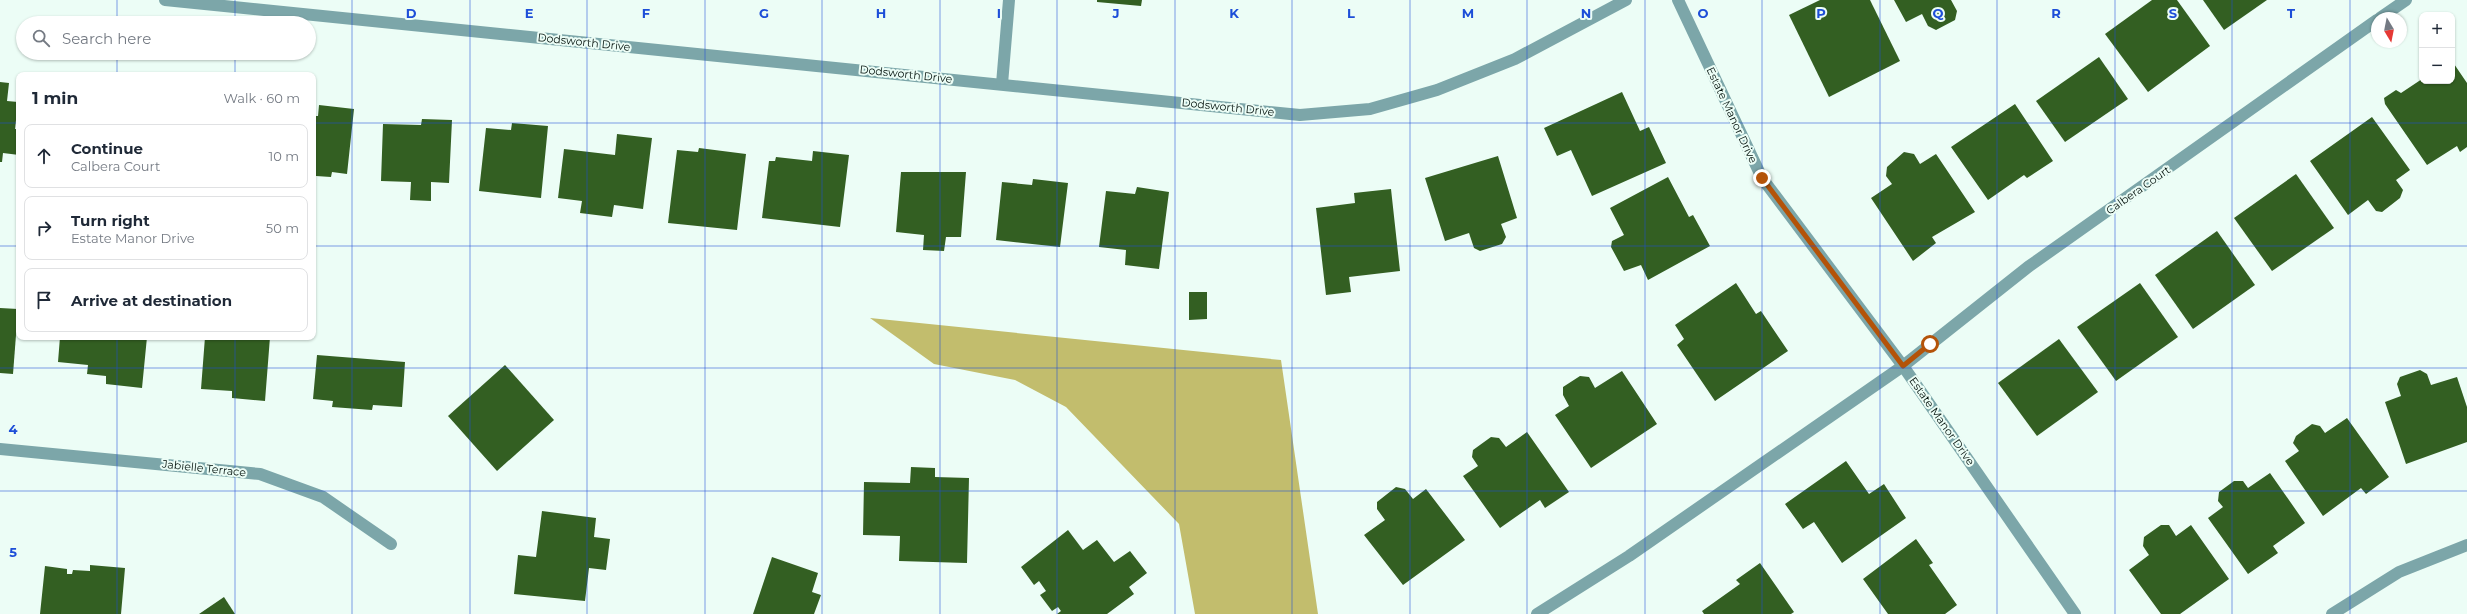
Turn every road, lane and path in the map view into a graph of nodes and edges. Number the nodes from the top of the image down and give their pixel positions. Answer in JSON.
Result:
{"nodes":[{"id":1,"x":165,"y":0,"type":"edge"},
{"id":2,"x":1009,"y":0,"type":"edge"},
{"id":3,"x":1626,"y":0,"type":"edge"},
{"id":4,"x":1678,"y":0,"type":"edge"},
{"id":5,"x":2406,"y":0,"type":"edge"},
{"id":6,"x":2389,"y":12,"type":"edge"},
{"id":7,"x":2371,"y":24,"type":"edge"},
{"id":8,"x":1002,"y":84,"type":"junction"},
{"id":9,"x":1903,"y":366,"type":"junction"},
{"id":10,"x":0,"y":449,"type":"edge"},
{"id":11,"x":391,"y":544,"type":"dead end"},
{"id":12,"x":2467,"y":545,"type":"edge"},
{"id":13,"x":1537,"y":614,"type":"edge"},
{"id":14,"x":2076,"y":614,"type":"edge"},
{"id":15,"x":2332,"y":614,"type":"edge"}],
"edges":[{"from":1,"to":8,"type":"street","name":"Dodsworth Drive"},
{"from":2,"to":8,"type":"street"},
{"from":3,"to":8,"type":"street","name":"Dodsworth Drive"},
{"from":4,"to":9,"type":"street","name":"Estate Manor Drive"},
{"from":5,"to":6,"type":"street"},
{"from":7,"to":9,"type":"street","name":"Calbera Court"},
{"from":9,"to":13,"type":"street","name":"Calbera Court"},
{"from":9,"to":14,"type":"street","name":"Estate Manor Drive"},
{"from":10,"to":11,"type":"street","name":"Jabielle Terrace"},
{"from":12,"to":15,"type":"street"}]}
